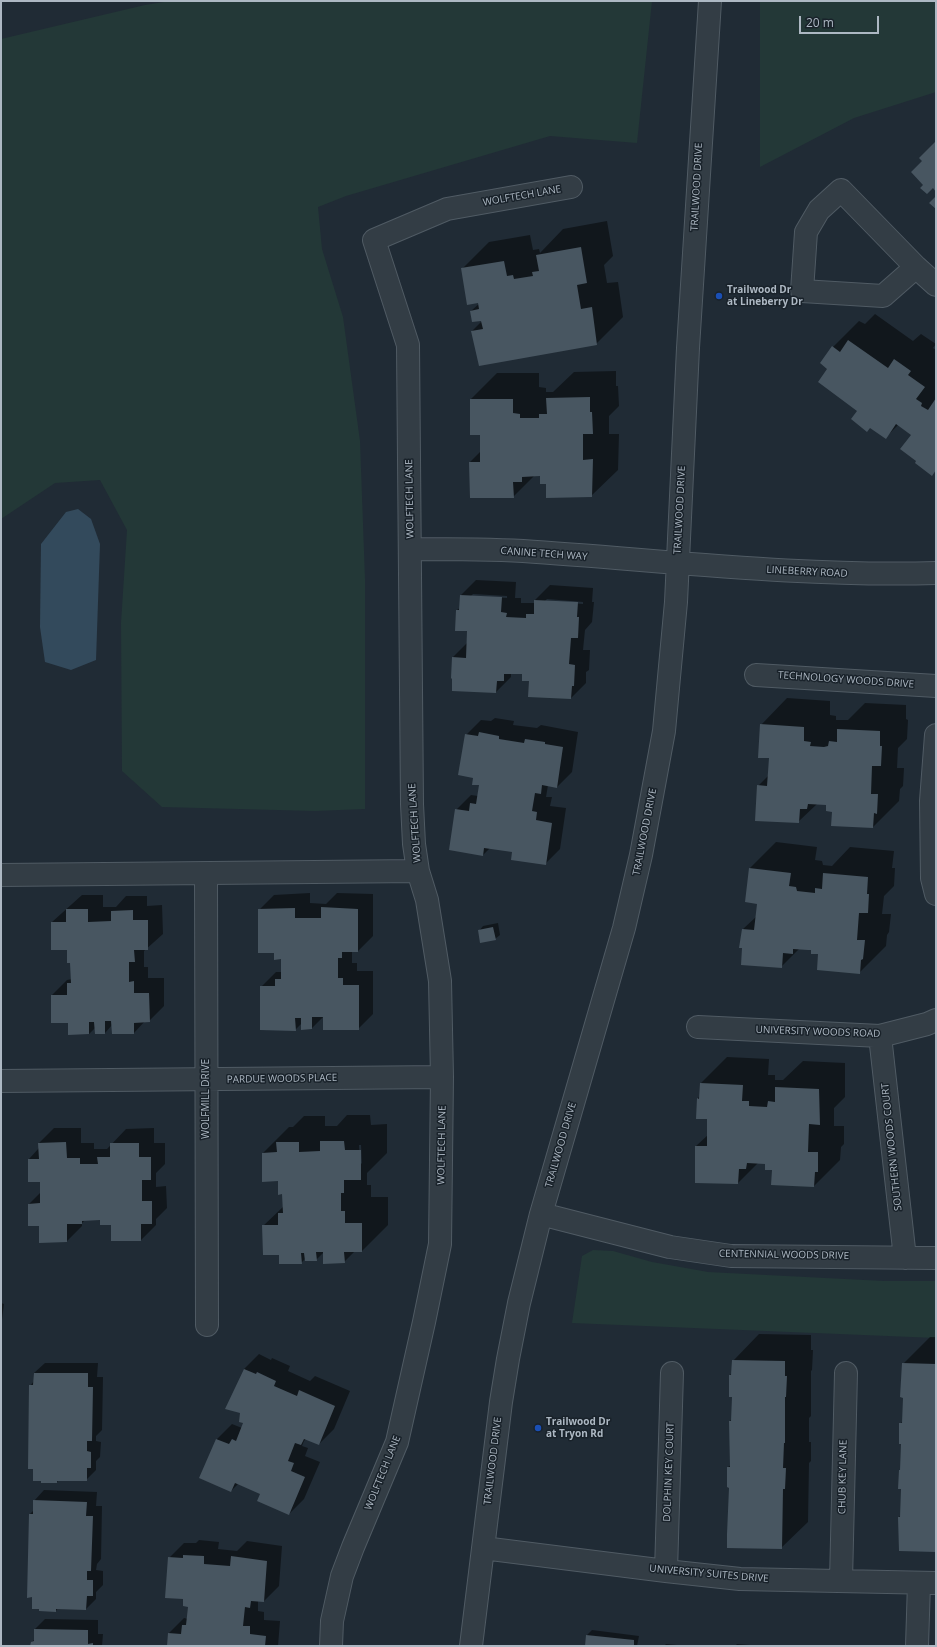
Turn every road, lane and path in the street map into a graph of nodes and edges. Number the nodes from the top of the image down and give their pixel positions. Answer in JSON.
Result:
{"nodes":[{"id":1,"x":710,"y":1,"type":"edge"},
{"id":2,"x":571,"y":187,"type":"dead end"},
{"id":3,"x":916,"y":267,"type":"junction"},
{"id":4,"x":936,"y":285,"type":"edge"},
{"id":5,"x":411,"y":549,"type":"junction"},
{"id":6,"x":678,"y":563,"type":"junction"},
{"id":7,"x":936,"y":573,"type":"edge"},
{"id":8,"x":756,"y":675,"type":"dead end"},
{"id":9,"x":936,"y":686,"type":"edge"},
{"id":10,"x":936,"y":735,"type":"edge"},
{"id":11,"x":934,"y":801,"type":"edge"},
{"id":12,"x":418,"y":871,"type":"junction"},
{"id":13,"x":206,"y":874,"type":"junction"},
{"id":14,"x":1,"y":875,"type":"edge"},
{"id":15,"x":936,"y":894,"type":"edge"},
{"id":16,"x":936,"y":1020,"type":"edge"},
{"id":17,"x":698,"y":1028,"type":"dead end"},
{"id":18,"x":880,"y":1036,"type":"junction"},
{"id":19,"x":442,"y":1077,"type":"junction"},
{"id":20,"x":206,"y":1080,"type":"junction"},
{"id":21,"x":1,"y":1081,"type":"edge"},
{"id":22,"x":541,"y":1214,"type":"junction"},
{"id":23,"x":905,"y":1258,"type":"junction"},
{"id":24,"x":936,"y":1258,"type":"edge"},
{"id":25,"x":206,"y":1325,"type":"dead end"},
{"id":26,"x":672,"y":1373,"type":"dead end"},
{"id":27,"x":846,"y":1373,"type":"dead end"},
{"id":28,"x":483,"y":1548,"type":"junction"},
{"id":29,"x":666,"y":1571,"type":"junction"},
{"id":30,"x":841,"y":1581,"type":"junction"},
{"id":31,"x":927,"y":1583,"type":"edge"},
{"id":32,"x":331,"y":1646,"type":"edge"},
{"id":33,"x":471,"y":1646,"type":"edge"},
{"id":34,"x":917,"y":1646,"type":"edge"}],
"edges":[{"from":1,"to":6,"type":"street","name":"TRAILWOOD DRIVE"},
{"from":2,"to":5,"type":"street","name":"WOLFTECH LANE"},
{"from":3,"to":3,"type":"street"},
{"from":3,"to":4,"type":"street"},
{"from":5,"to":6,"type":"street","name":"CANINE TECH WAY"},
{"from":5,"to":12,"type":"street","name":"WOLFTECH LANE"},
{"from":6,"to":7,"type":"street","name":"LINEBERRY ROAD"},
{"from":6,"to":22,"type":"street","name":"TRAILWOOD DRIVE"},
{"from":8,"to":9,"type":"street","name":"TECHNOLOGY WOODS DRIVE"},
{"from":10,"to":11,"type":"street"},
{"from":11,"to":15,"type":"street"},
{"from":12,"to":13,"type":"street"},
{"from":12,"to":19,"type":"street","name":"WOLFTECH LANE"},
{"from":13,"to":14,"type":"street"},
{"from":13,"to":20,"type":"street","name":"WOLFMILL DRIVE"},
{"from":16,"to":18,"type":"street","name":"UNIVERSITY WOODS ROAD"},
{"from":17,"to":18,"type":"street","name":"UNIVERSITY WOODS ROAD"},
{"from":18,"to":23,"type":"street","name":"SOUTHERN WOODS COURT"},
{"from":19,"to":20,"type":"street","name":"PARDUE WOODS PLACE"},
{"from":19,"to":32,"type":"street","name":"WOLFTECH LANE"},
{"from":20,"to":21,"type":"street","name":"PARDUE WOODS PLACE"},
{"from":20,"to":25,"type":"street","name":"WOLFMILL DRIVE"},
{"from":22,"to":23,"type":"street","name":"CENTENNIAL WOODS DRIVE"},
{"from":22,"to":28,"type":"street","name":"TRAILWOOD DRIVE"},
{"from":23,"to":24,"type":"street","name":"CENTENNIAL WOODS DRIVE"},
{"from":26,"to":29,"type":"street","name":"DOLPHIN KEY COURT"},
{"from":27,"to":30,"type":"street","name":"CHUB KEY LANE"},
{"from":28,"to":29,"type":"street","name":"UNIVERSITY SUITES DRIVE"},
{"from":28,"to":33,"type":"street","name":"TRAILWOOD DRIVE"},
{"from":29,"to":30,"type":"street","name":"UNIVERSITY SUITES DRIVE"},
{"from":30,"to":31,"type":"street","name":"UNIVERSITY SUITES DRIVE"},
{"from":31,"to":34,"type":"street"}]}
